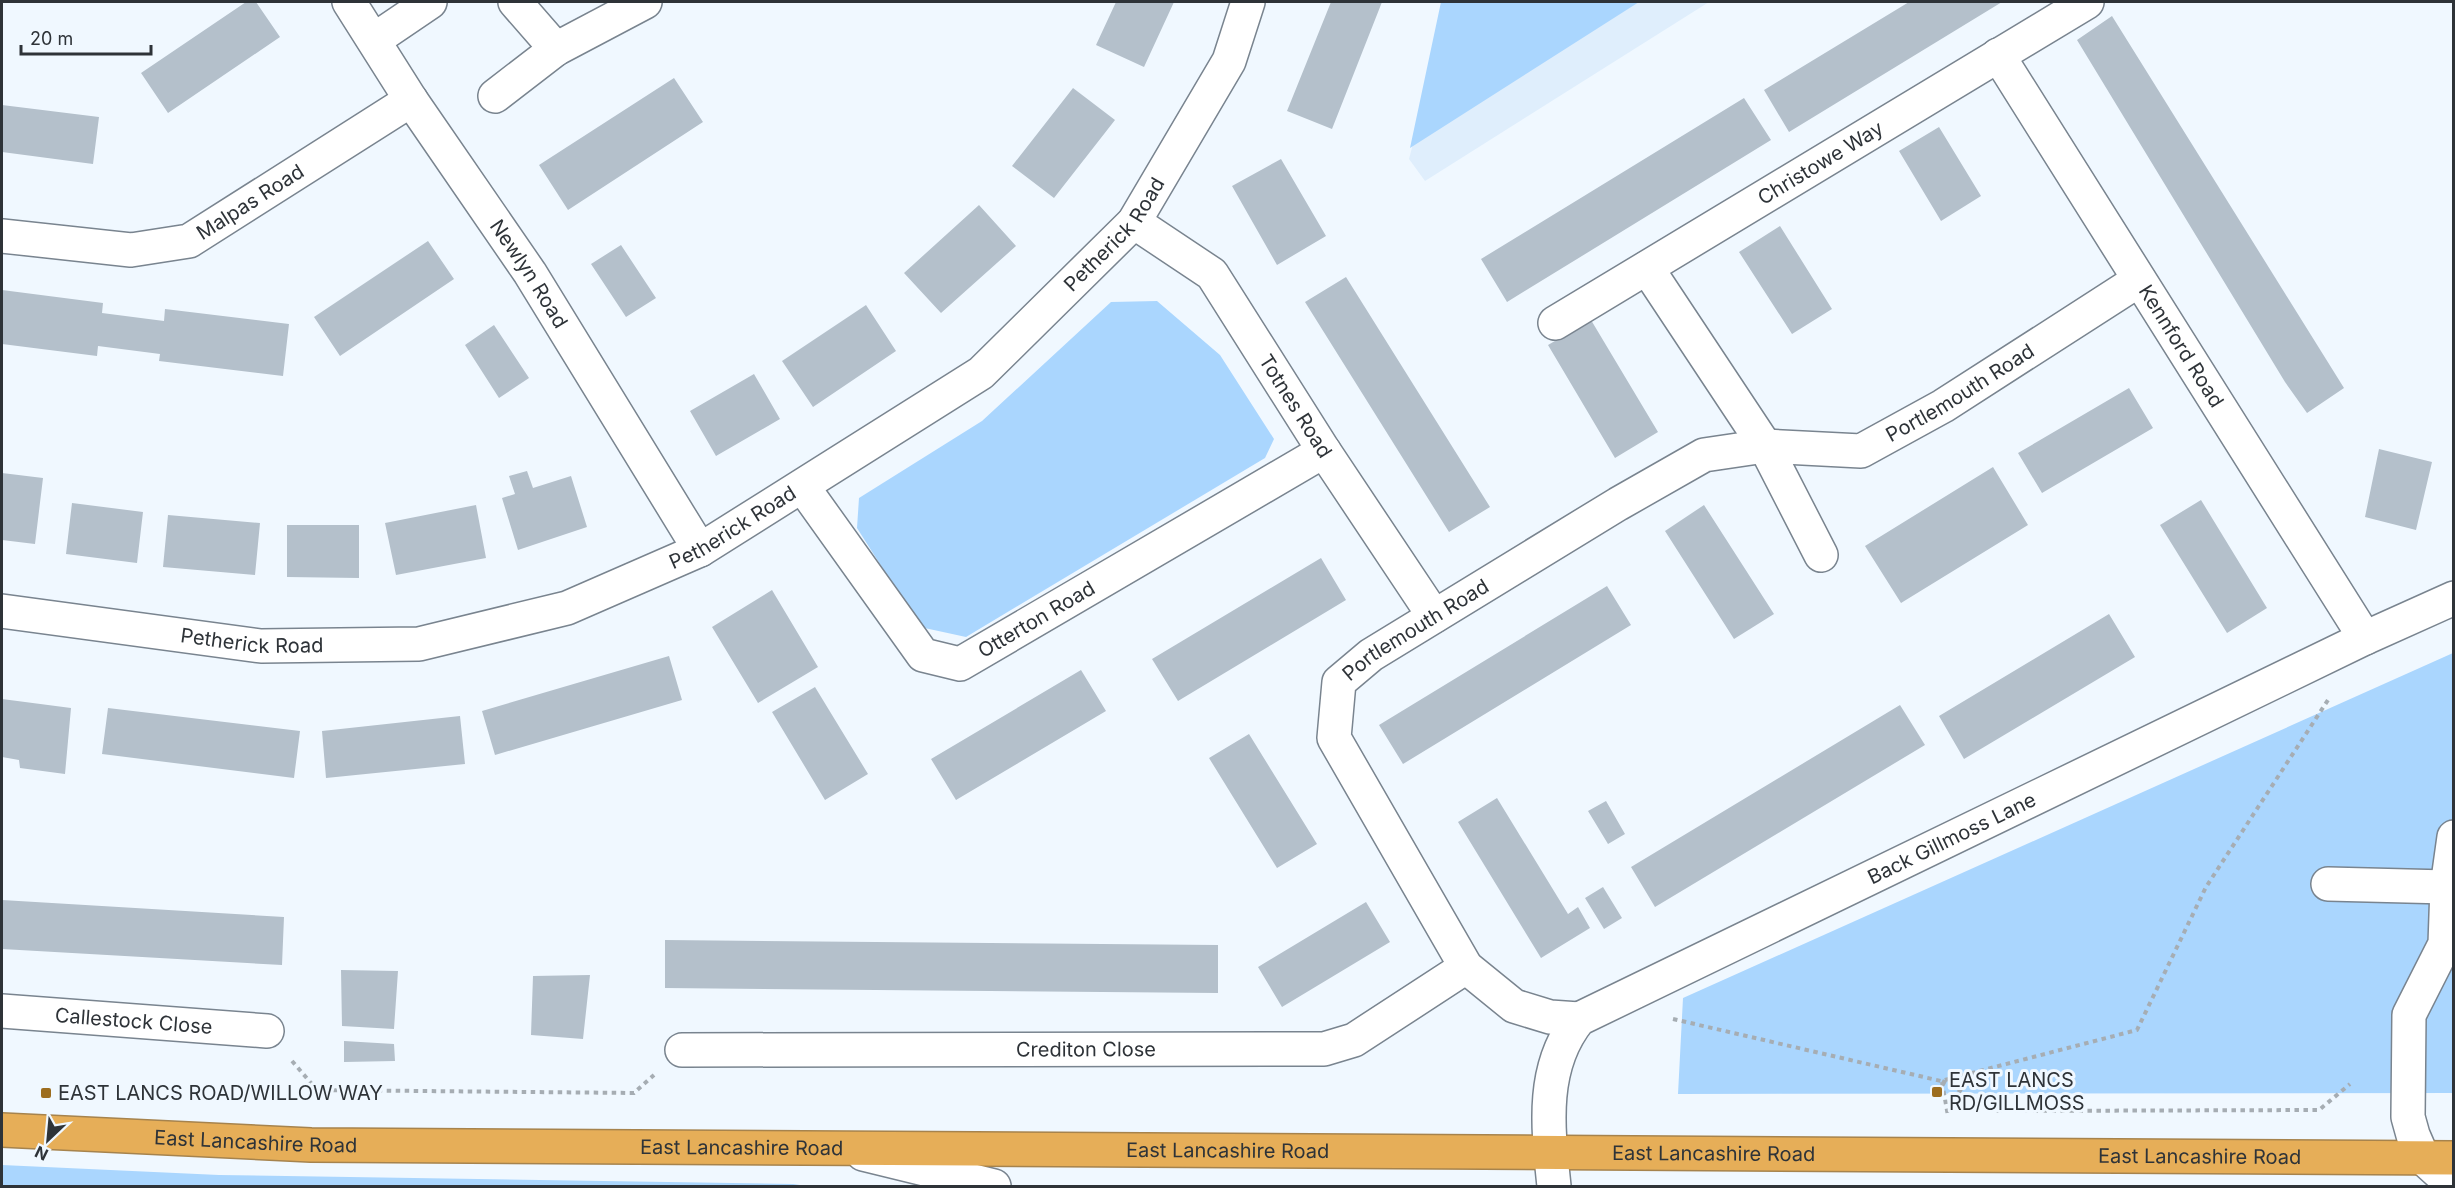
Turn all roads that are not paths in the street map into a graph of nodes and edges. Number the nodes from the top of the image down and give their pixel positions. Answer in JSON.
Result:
{"nodes":[{"id":1,"x":348,"y":2,"type":"edge"},
{"id":2,"x":430,"y":2,"type":"edge"},
{"id":3,"x":514,"y":2,"type":"edge"},
{"id":4,"x":645,"y":2,"type":"edge"},
{"id":5,"x":1248,"y":2,"type":"edge"},
{"id":6,"x":2087,"y":2,"type":"edge"},
{"id":7,"x":374,"y":40,"type":"junction"},
{"id":8,"x":556,"y":49,"type":"junction"},
{"id":9,"x":1998,"y":55,"type":"junction"},
{"id":10,"x":495,"y":96,"type":"dead end"},
{"id":11,"x":411,"y":100,"type":"junction"},
{"id":12,"x":1134,"y":222,"type":"junction"},
{"id":13,"x":2,"y":236,"type":"edge"},
{"id":14,"x":1647,"y":268,"type":"junction"},
{"id":15,"x":2139,"y":280,"type":"junction"},
{"id":16,"x":1555,"y":323,"type":"dead end"},
{"id":17,"x":1765,"y":446,"type":"junction"},
{"id":18,"x":1324,"y":451,"type":"junction"},
{"id":19,"x":803,"y":487,"type":"junction"},
{"id":20,"x":700,"y":550,"type":"junction"},
{"id":21,"x":1821,"y":555,"type":"dead end"},
{"id":22,"x":2454,"y":598,"type":"edge"},
{"id":23,"x":2,"y":611,"type":"edge"},
{"id":24,"x":1434,"y":616,"type":"junction"},
{"id":25,"x":2365,"y":638,"type":"junction"},
{"id":26,"x":2454,"y":837,"type":"edge"},
{"id":27,"x":2328,"y":884,"type":"dead end"},
{"id":28,"x":2447,"y":887,"type":"junction"},
{"id":29,"x":2449,"y":951,"type":"edge"},
{"id":30,"x":1466,"y":967,"type":"junction"},
{"id":31,"x":2,"y":1011,"type":"edge"},
{"id":32,"x":1579,"y":1019,"type":"junction"},
{"id":33,"x":267,"y":1031,"type":"road end"},
{"id":34,"x":682,"y":1050,"type":"road end"},
{"id":35,"x":2,"y":1130,"type":"edge"},
{"id":36,"x":838,"y":1148,"type":"junction"},
{"id":37,"x":1550,"y":1153,"type":"junction"},
{"id":38,"x":2438,"y":1158,"type":"edge"},
{"id":39,"x":994,"y":1186,"type":"edge"},
{"id":40,"x":1554,"y":1186,"type":"edge"},
{"id":41,"x":2454,"y":1186,"type":"edge"}],
"edges":[{"from":1,"to":7,"type":"street","name":"Newlyn Road"},
{"from":2,"to":7,"type":"street"},
{"from":3,"to":8,"type":"street"},
{"from":4,"to":8,"type":"street"},
{"from":5,"to":12,"type":"street","name":"Petherick Road"},
{"from":6,"to":9,"type":"street","name":"Christowe Way"},
{"from":7,"to":11,"type":"street","name":"Newlyn Road"},
{"from":8,"to":10,"type":"street"},
{"from":9,"to":14,"type":"street","name":"Christowe Way"},
{"from":9,"to":15,"type":"street","name":"Kennford Road"},
{"from":11,"to":13,"type":"street","name":"Malpas Road"},
{"from":11,"to":20,"type":"street","name":"Newlyn Road"},
{"from":12,"to":18,"type":"street","name":"Totnes Road"},
{"from":12,"to":19,"type":"street","name":"Petherick Road"},
{"from":14,"to":16,"type":"street","name":"Christowe Way"},
{"from":14,"to":17,"type":"street"},
{"from":15,"to":17,"type":"street","name":"Portlemouth Road"},
{"from":15,"to":25,"type":"street","name":"Kennford Road"},
{"from":17,"to":21,"type":"street"},
{"from":17,"to":24,"type":"street","name":"Portlemouth Road"},
{"from":18,"to":19,"type":"street","name":"Otterton Road"},
{"from":18,"to":24,"type":"street","name":"Totnes Road"},
{"from":19,"to":20,"type":"street","name":"Petherick Road"},
{"from":20,"to":23,"type":"street","name":"Petherick Road"},
{"from":22,"to":25,"type":"street","name":"Back Gillmoss Lane"},
{"from":24,"to":30,"type":"street","name":"Portlemouth Road"},
{"from":25,"to":32,"type":"street","name":"Back Gillmoss Lane"},
{"from":26,"to":28,"type":"street"},
{"from":27,"to":28,"type":"street"},
{"from":28,"to":29,"type":"street"},
{"from":29,"to":38,"type":"street"},
{"from":30,"to":32,"type":"street","name":"Portlemouth Road"},
{"from":30,"to":34,"type":"street","name":"Crediton Close"},
{"from":31,"to":33,"type":"street","name":"Callestock Close"},
{"from":32,"to":37,"type":"street"},
{"from":35,"to":36,"type":"highway","name":"East Lancashire Road"},
{"from":36,"to":37,"type":"highway","name":"East Lancashire Road"},
{"from":36,"to":39,"type":"street"},
{"from":37,"to":38,"type":"highway","name":"East Lancashire Road"},
{"from":37,"to":40,"type":"street"},
{"from":38,"to":41,"type":"street"}]}
